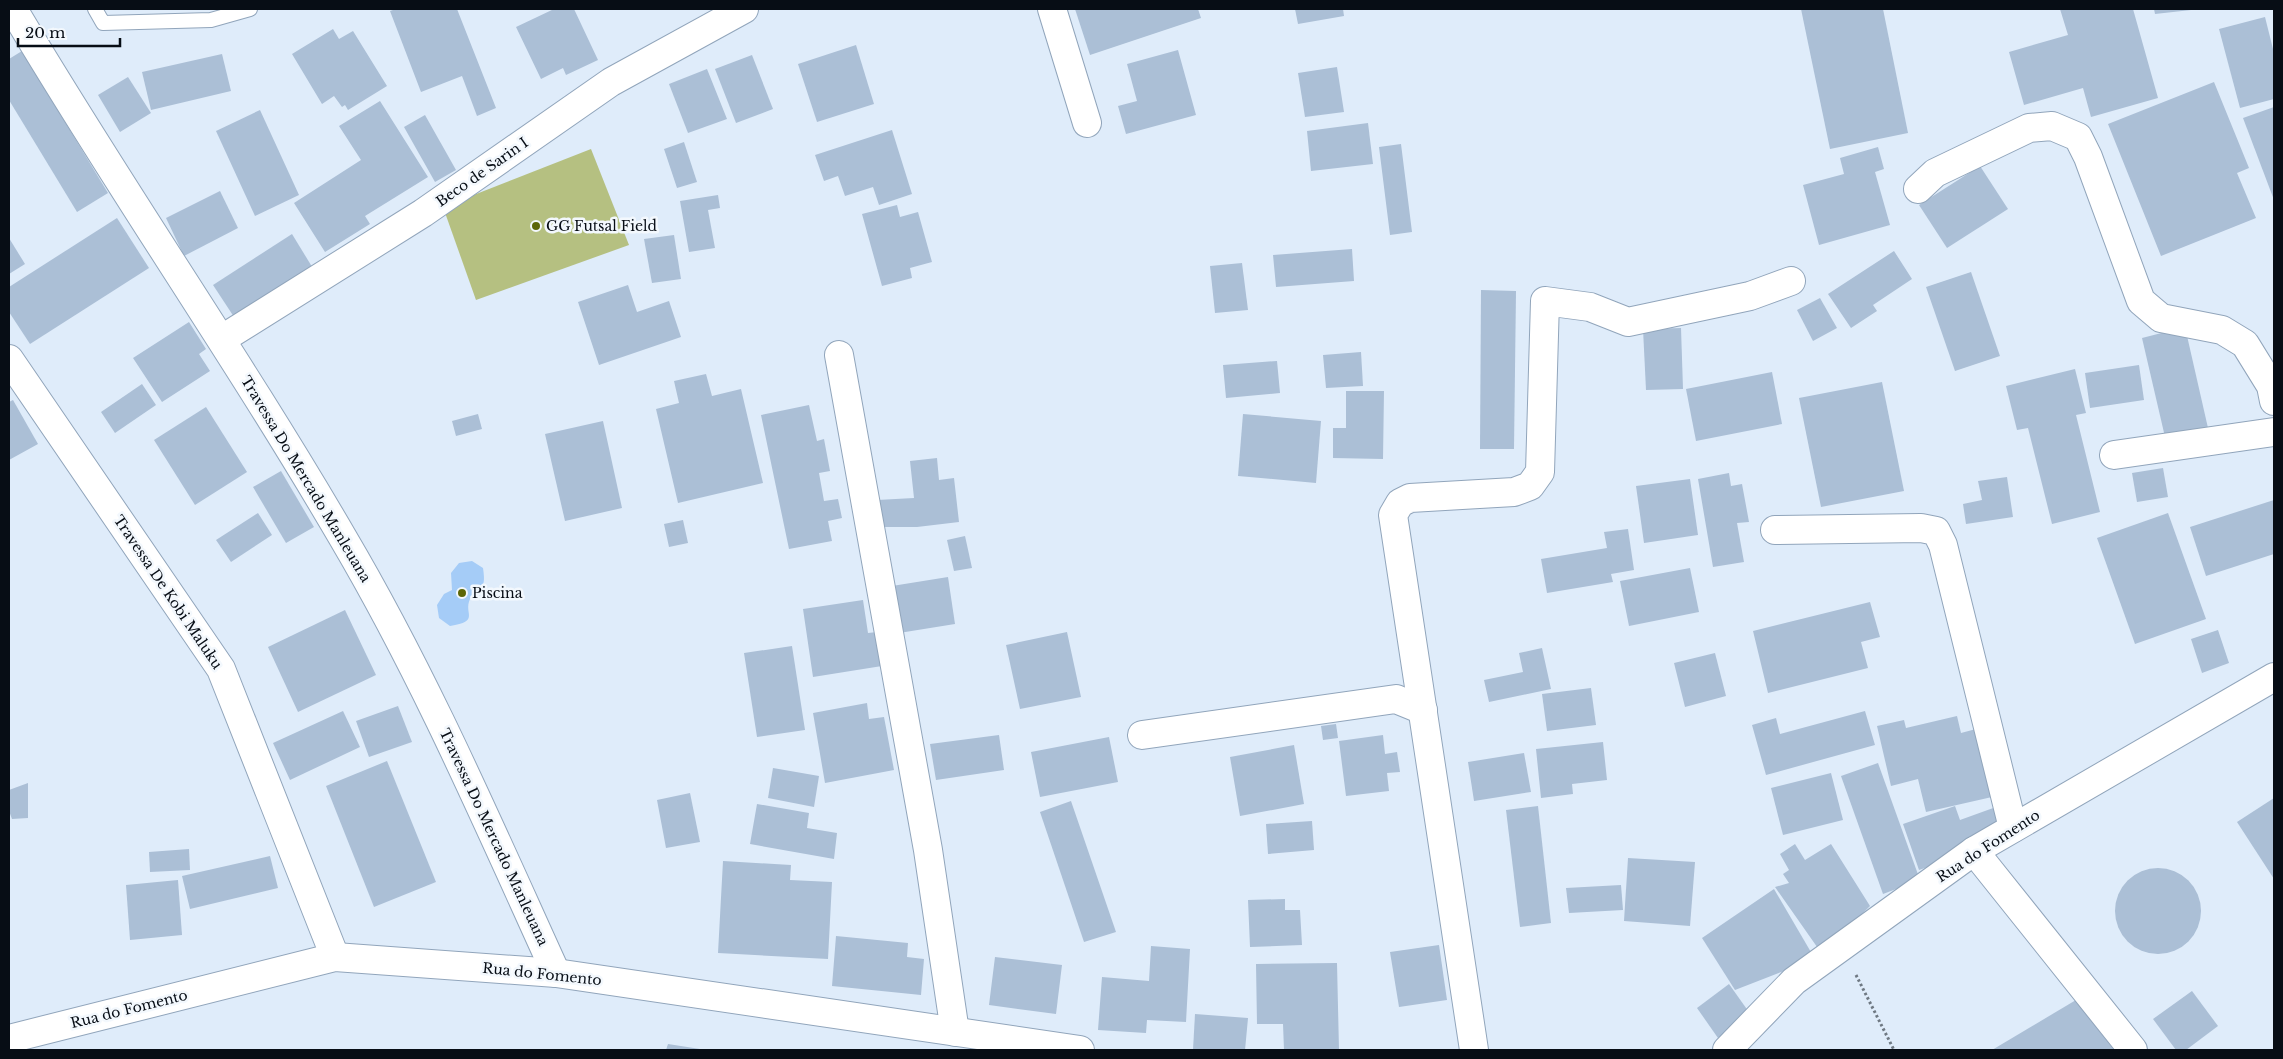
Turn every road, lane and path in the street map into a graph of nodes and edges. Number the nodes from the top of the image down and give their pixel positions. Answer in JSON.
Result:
{"nodes":[{"id":1,"x":14,"y":9,"type":"edge"},
{"id":2,"x":95,"y":9,"type":"edge"},
{"id":3,"x":250,"y":9,"type":"edge"},
{"id":4,"x":744,"y":9,"type":"edge"},
{"id":5,"x":1052,"y":9,"type":"edge"},
{"id":6,"x":210,"y":14,"type":"edge"},
{"id":7,"x":1087,"y":123,"type":"dead end"},
{"id":8,"x":1918,"y":189,"type":"dead end"},
{"id":9,"x":1791,"y":281,"type":"dead end"},
{"id":10,"x":222,"y":339,"type":"junction"},
{"id":11,"x":839,"y":355,"type":"dead end"},
{"id":12,"x":9,"y":359,"type":"edge"},
{"id":13,"x":2274,"y":401,"type":"edge"},
{"id":14,"x":2274,"y":432,"type":"edge"},
{"id":15,"x":2114,"y":455,"type":"dead end"},
{"id":16,"x":1775,"y":530,"type":"dead end"},
{"id":17,"x":2274,"y":677,"type":"edge"},
{"id":18,"x":1423,"y":710,"type":"junction"},
{"id":19,"x":1142,"y":735,"type":"dead end"},
{"id":20,"x":2013,"y":828,"type":"junction"},
{"id":21,"x":1974,"y":851,"type":"junction"},
{"id":22,"x":1842,"y":945,"type":"junction"},
{"id":23,"x":335,"y":957,"type":"junction"},
{"id":24,"x":556,"y":973,"type":"junction"},
{"id":25,"x":955,"y":1032,"type":"junction"},
{"id":26,"x":9,"y":1039,"type":"edge"},
{"id":27,"x":1080,"y":1050,"type":"edge"},
{"id":28,"x":1474,"y":1050,"type":"edge"},
{"id":29,"x":1727,"y":1050,"type":"edge"},
{"id":30,"x":1894,"y":1050,"type":"edge"},
{"id":31,"x":2133,"y":1050,"type":"edge"}],
"edges":[{"from":1,"to":10,"type":"street","name":"Travessa Do Mercado Manleuana"},
{"from":2,"to":6,"type":"lane"},
{"from":3,"to":6,"type":"lane"},
{"from":4,"to":10,"type":"street","name":"Beco de Sarin I"},
{"from":5,"to":7,"type":"street"},
{"from":8,"to":13,"type":"street"},
{"from":9,"to":18,"type":"street"},
{"from":10,"to":24,"type":"street","name":"Travessa Do Mercado Manleuana"},
{"from":11,"to":25,"type":"street"},
{"from":12,"to":23,"type":"street","name":"Travessa De Kobi Maluku"},
{"from":14,"to":15,"type":"street"},
{"from":16,"to":20,"type":"street"},
{"from":17,"to":20,"type":"street","name":"Rua do Fomento"},
{"from":18,"to":19,"type":"street"},
{"from":18,"to":28,"type":"street"},
{"from":20,"to":21,"type":"street","name":"Rua do Fomento"},
{"from":21,"to":22,"type":"street","name":"Rua do Fomento"},
{"from":21,"to":31,"type":"street"},
{"from":22,"to":29,"type":"street","name":"Rua do Fomento"},
{"from":22,"to":30,"type":"path"},
{"from":23,"to":24,"type":"street","name":"Rua do Fomento"},
{"from":23,"to":26,"type":"street","name":"Rua do Fomento"},
{"from":24,"to":25,"type":"street","name":"Rua do Fomento"},
{"from":25,"to":27,"type":"street","name":"Rua do Fomento"}]}
